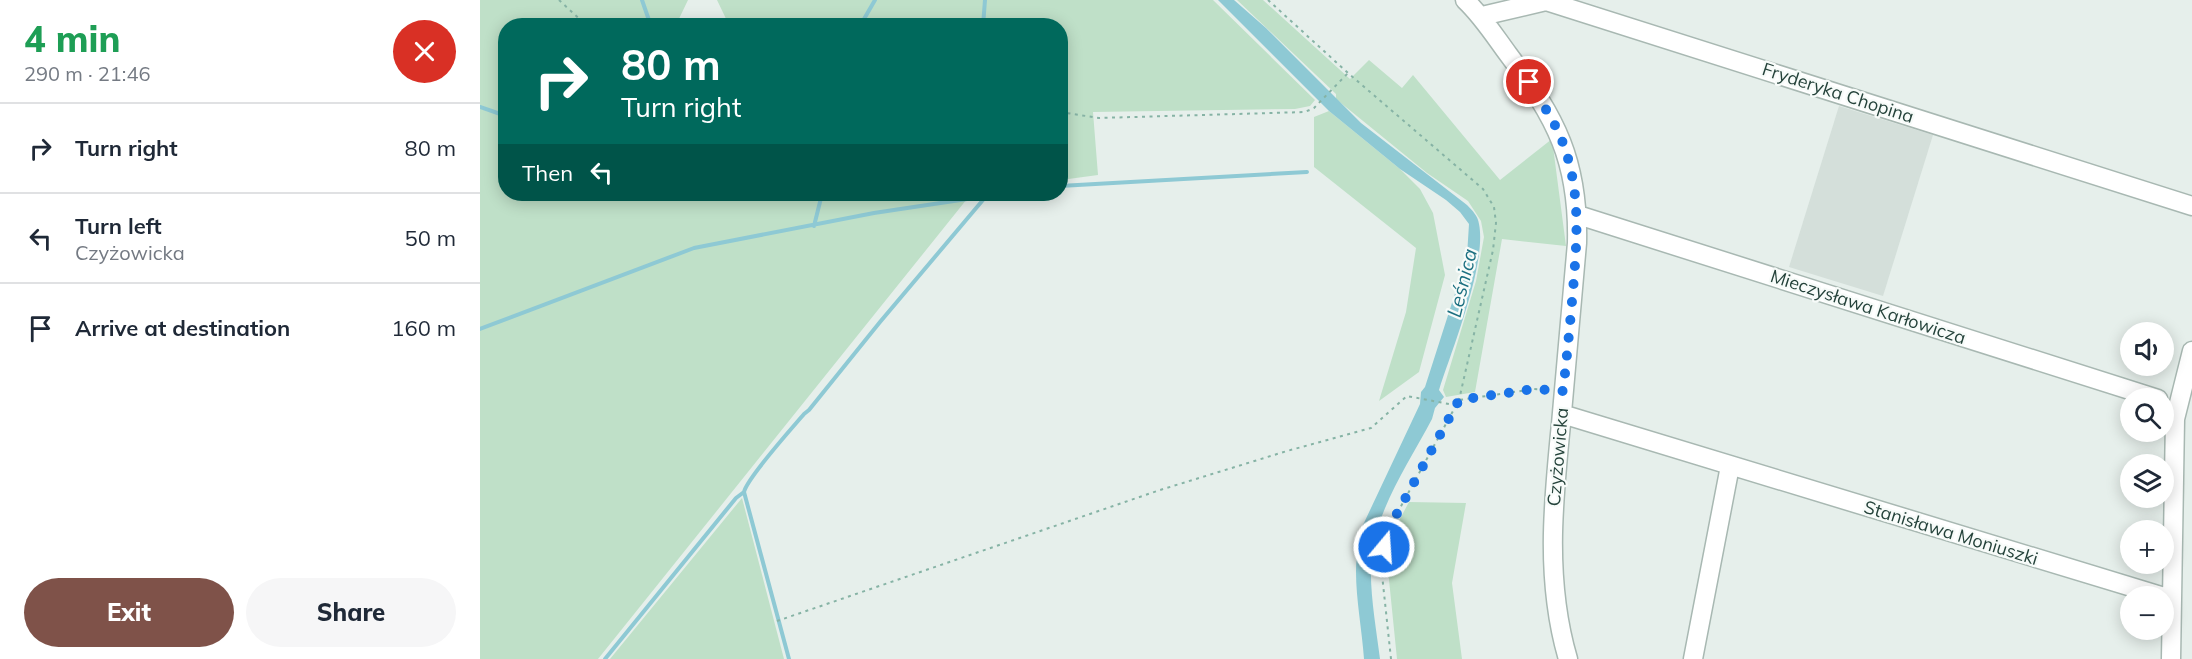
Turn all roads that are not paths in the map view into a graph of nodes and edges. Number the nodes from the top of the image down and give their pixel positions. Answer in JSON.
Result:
{"nodes":[{"id":1,"x":1465,"y":0,"type":"edge"},
{"id":2,"x":1482,"y":16,"type":"junction"},
{"id":3,"x":2192,"y":206,"type":"edge"},
{"id":4,"x":1578,"y":215,"type":"junction"},
{"id":5,"x":2192,"y":351,"type":"edge"},
{"id":6,"x":2123,"y":388,"type":"edge"},
{"id":7,"x":2174,"y":394,"type":"edge"},
{"id":8,"x":1562,"y":414,"type":"junction"},
{"id":9,"x":2174,"y":416,"type":"edge"},
{"id":10,"x":1730,"y":466,"type":"junction"},
{"id":11,"x":2128,"y":586,"type":"edge"},
{"id":12,"x":2171,"y":586,"type":"edge"},
{"id":13,"x":2171,"y":640,"type":"edge"},
{"id":14,"x":1568,"y":659,"type":"edge"},
{"id":15,"x":1694,"y":659,"type":"edge"},
{"id":16,"x":2171,"y":659,"type":"edge"}],
"edges":[{"from":1,"to":2,"type":"street","name":"Czyżowicka"},
{"from":2,"to":3,"type":"street","name":"Fryderyka Chopina"},
{"from":2,"to":4,"type":"street","name":"Czyżowicka"},
{"from":4,"to":6,"type":"street","name":"Mieczysława Karłowicza"},
{"from":4,"to":8,"type":"street","name":"Czyżowicka"},
{"from":5,"to":7,"type":"street"},
{"from":8,"to":10,"type":"street","name":"Stanisława Moniuszki"},
{"from":8,"to":14,"type":"street","name":"Czyżowicka"},
{"from":9,"to":12,"type":"street"},
{"from":10,"to":11,"type":"street","name":"Stanisława Moniuszki"},
{"from":10,"to":15,"type":"street"},
{"from":13,"to":16,"type":"street"}]}
